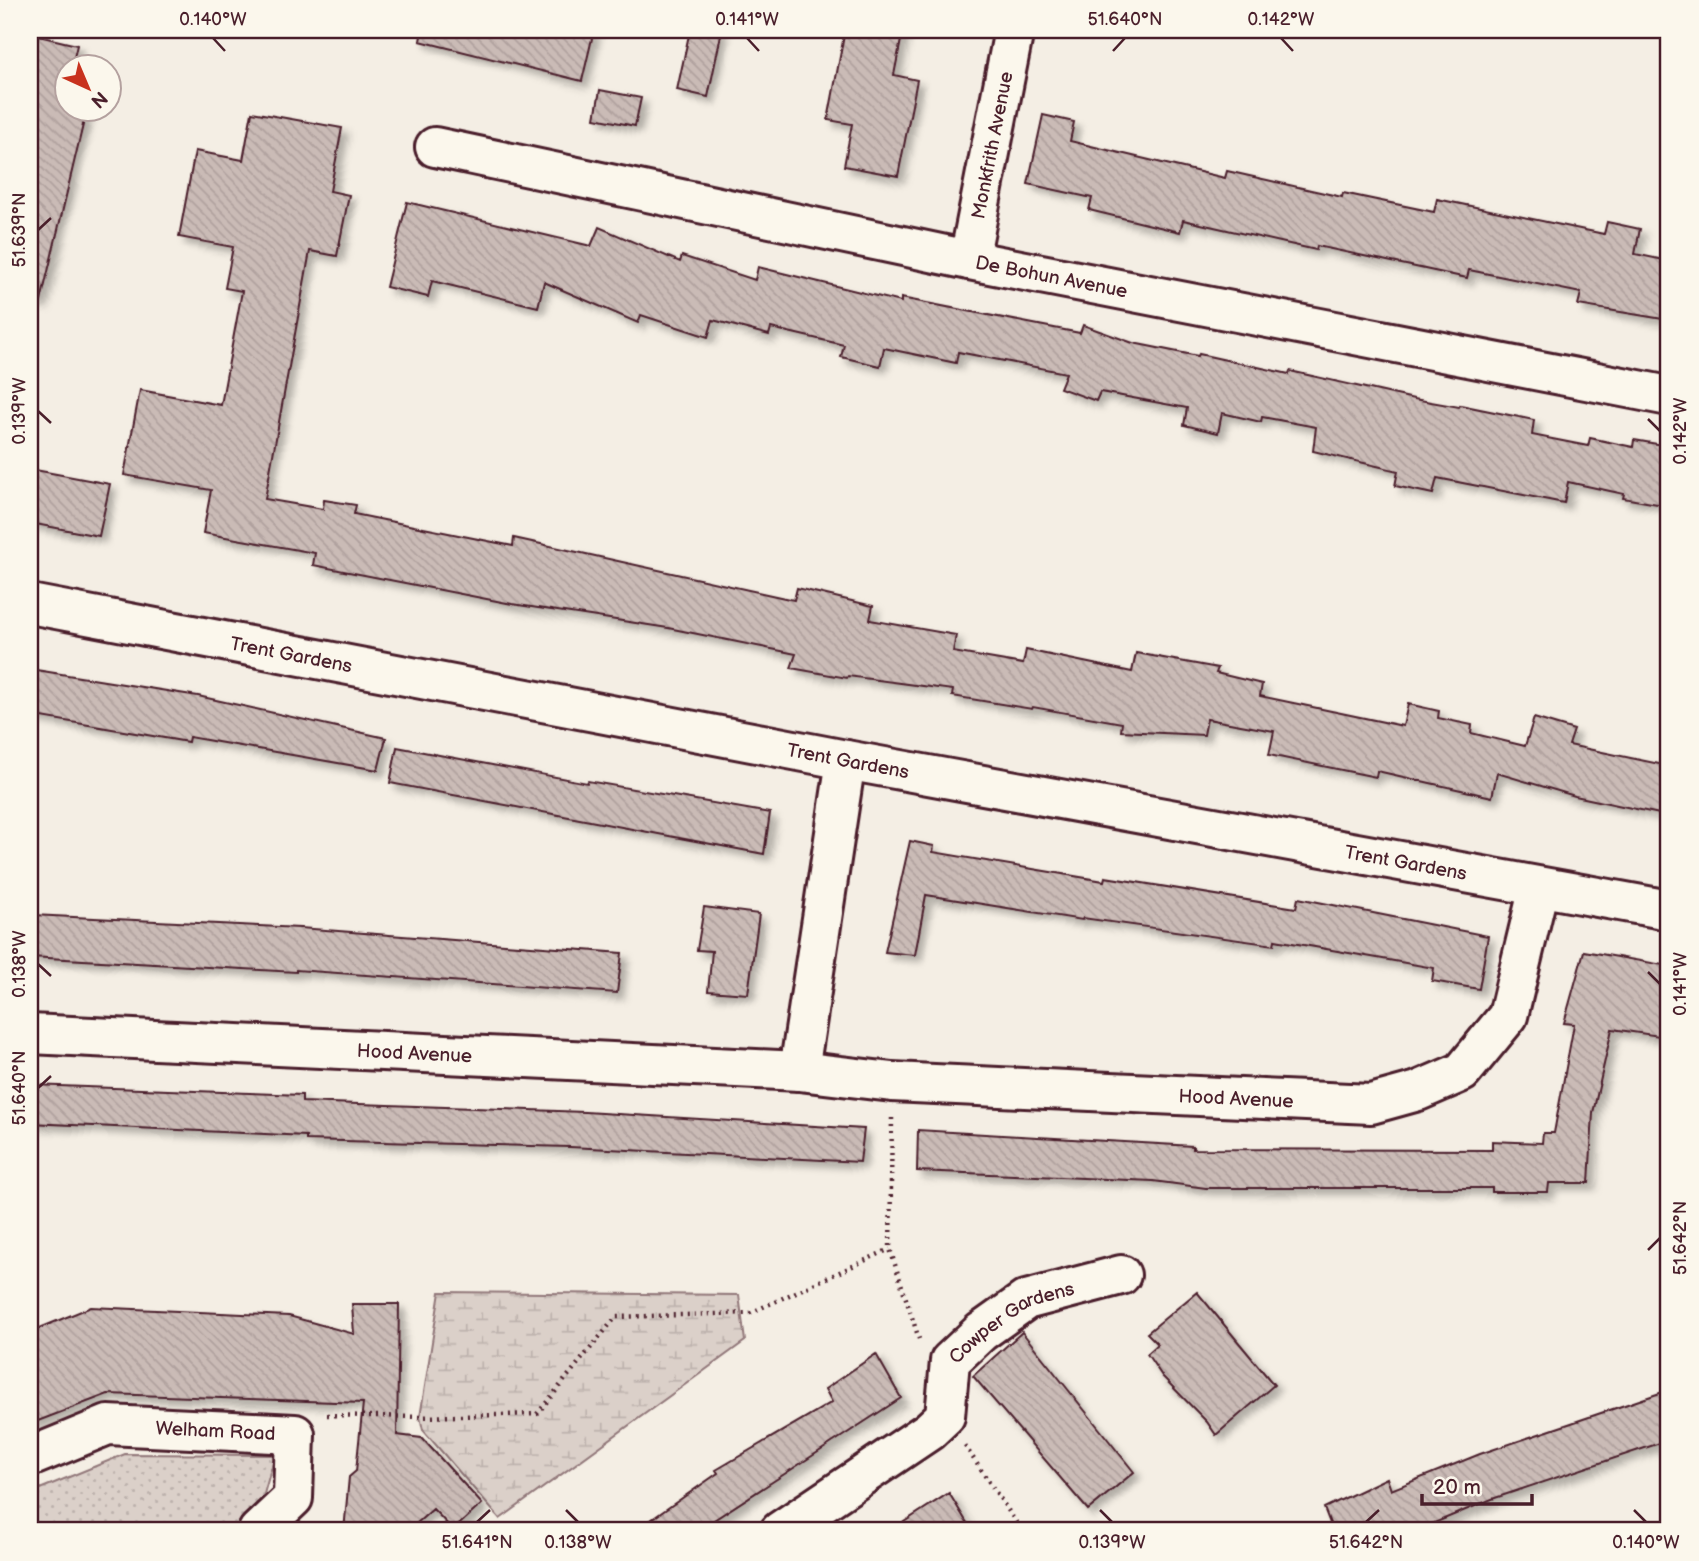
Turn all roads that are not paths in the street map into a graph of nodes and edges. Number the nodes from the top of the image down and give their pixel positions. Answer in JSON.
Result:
{"nodes":[{"id":1,"x":1014,"y":30,"type":"edge"},
{"id":2,"x":435,"y":147,"type":"dead end"},
{"id":3,"x":969,"y":260,"type":"junction"},
{"id":4,"x":1669,"y":396,"type":"edge"},
{"id":5,"x":30,"y":604,"type":"edge"},
{"id":6,"x":846,"y":760,"type":"junction"},
{"id":7,"x":1539,"y":887,"type":"junction"},
{"id":8,"x":1669,"y":910,"type":"edge"},
{"id":9,"x":30,"y":1034,"type":"edge"},
{"id":10,"x":799,"y":1071,"type":"junction"},
{"id":11,"x":1121,"y":1275,"type":"dead end"},
{"id":12,"x":30,"y":1457,"type":"edge"},
{"id":13,"x":258,"y":1531,"type":"edge"},
{"id":14,"x":780,"y":1531,"type":"edge"}],
"edges":[{"from":1,"to":3,"type":"street","name":"Monkfrith Avenue"},
{"from":2,"to":3,"type":"street","name":"De Bohun Avenue"},
{"from":3,"to":4,"type":"street","name":"De Bohun Avenue"},
{"from":5,"to":6,"type":"street","name":"Trent Gardens"},
{"from":6,"to":7,"type":"street","name":"Trent Gardens"},
{"from":6,"to":10,"type":"street"},
{"from":7,"to":8,"type":"street","name":"Trent Gardens"},
{"from":7,"to":10,"type":"street","name":"Hood Avenue"},
{"from":9,"to":10,"type":"street","name":"Hood Avenue"},
{"from":11,"to":14,"type":"street","name":"Cowper Gardens"},
{"from":12,"to":13,"type":"street","name":"Welham Road"}]}
